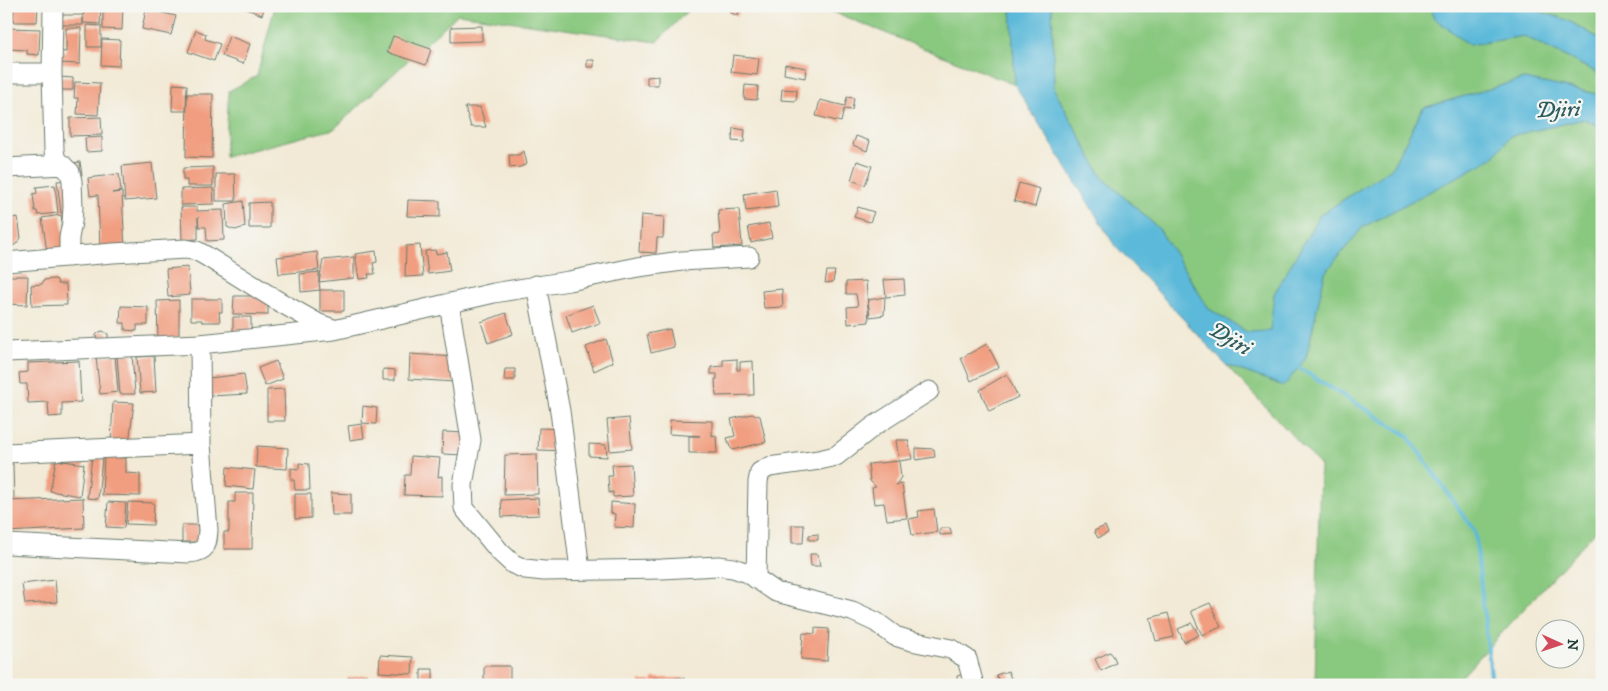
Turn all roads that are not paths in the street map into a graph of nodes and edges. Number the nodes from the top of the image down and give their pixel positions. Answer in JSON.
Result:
{"nodes":[{"id":1,"x":53,"y":6,"type":"edge"},
{"id":2,"x":6,"y":73,"type":"edge"},
{"id":3,"x":52,"y":73,"type":"junction"},
{"id":4,"x":63,"y":165,"type":"junction"},
{"id":5,"x":6,"y":168,"type":"edge"},
{"id":6,"x":69,"y":257,"type":"junction"},
{"id":7,"x":749,"y":257,"type":"dead end"},
{"id":8,"x":6,"y":262,"type":"edge"},
{"id":9,"x":536,"y":285,"type":"junction"},
{"id":10,"x":448,"y":303,"type":"junction"},
{"id":11,"x":334,"y":330,"type":"junction"},
{"id":12,"x":200,"y":344,"type":"junction"},
{"id":13,"x":6,"y":352,"type":"edge"},
{"id":14,"x":929,"y":391,"type":"dead end"},
{"id":15,"x":201,"y":444,"type":"junction"},
{"id":16,"x":6,"y":453,"type":"edge"},
{"id":17,"x":6,"y":544,"type":"edge"},
{"id":18,"x":580,"y":570,"type":"junction"},
{"id":19,"x":756,"y":579,"type":"junction"},
{"id":20,"x":974,"y":685,"type":"edge"}],
"edges":[{"from":1,"to":3,"type":"street"},
{"from":2,"to":3,"type":"street"},
{"from":3,"to":4,"type":"street"},
{"from":4,"to":5,"type":"street"},
{"from":4,"to":6,"type":"street"},
{"from":6,"to":8,"type":"street"},
{"from":6,"to":11,"type":"street"},
{"from":7,"to":9,"type":"street"},
{"from":9,"to":10,"type":"street"},
{"from":9,"to":18,"type":"street"},
{"from":10,"to":11,"type":"street"},
{"from":10,"to":18,"type":"street"},
{"from":11,"to":12,"type":"street"},
{"from":12,"to":13,"type":"street"},
{"from":12,"to":15,"type":"street"},
{"from":14,"to":19,"type":"street"},
{"from":15,"to":16,"type":"street"},
{"from":15,"to":17,"type":"street"},
{"from":18,"to":19,"type":"street"},
{"from":19,"to":20,"type":"street"}]}
